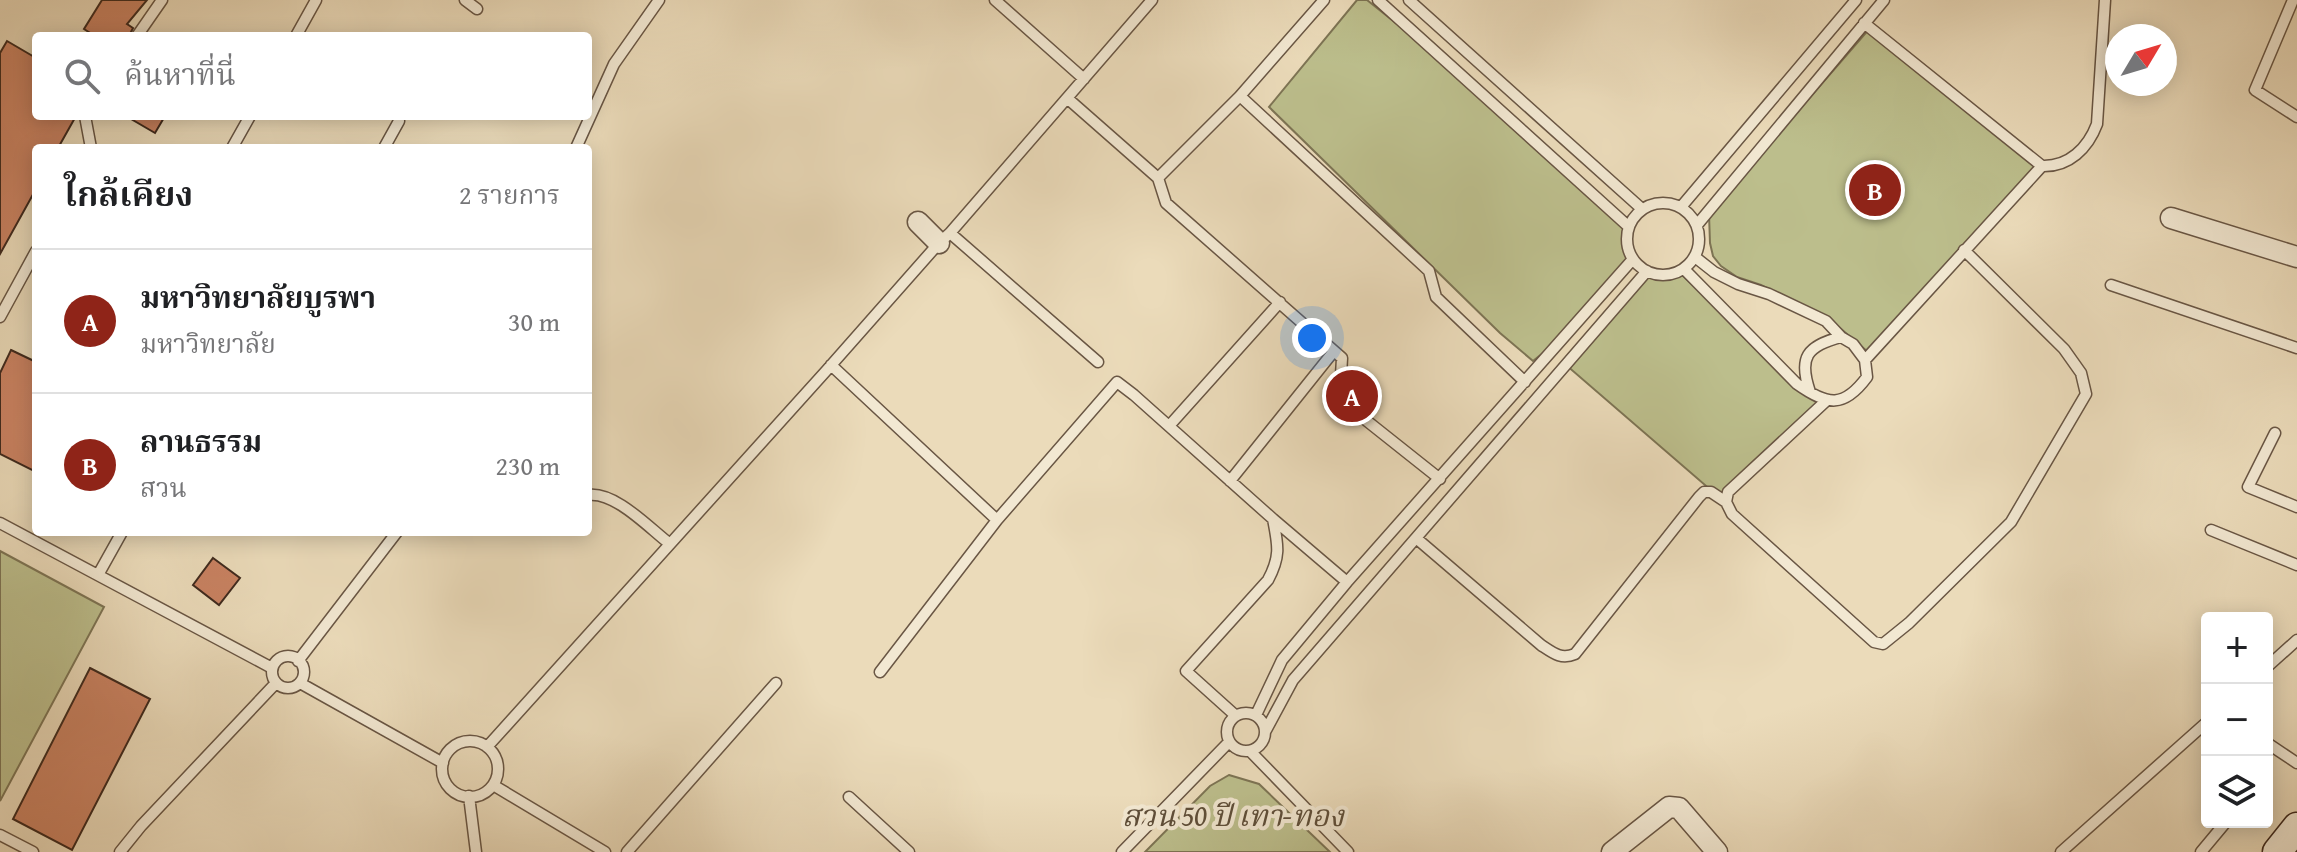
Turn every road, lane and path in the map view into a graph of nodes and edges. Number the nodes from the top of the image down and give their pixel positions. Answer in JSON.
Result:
{"nodes":[{"id":1,"x":162,"y":0,"type":"edge"},
{"id":2,"x":316,"y":0,"type":"edge"},
{"id":3,"x":465,"y":0,"type":"edge"},
{"id":4,"x":659,"y":0,"type":"edge"},
{"id":5,"x":995,"y":0,"type":"edge"},
{"id":6,"x":1152,"y":0,"type":"edge"},
{"id":7,"x":1324,"y":0,"type":"edge"},
{"id":8,"x":1378,"y":0,"type":"edge"},
{"id":9,"x":1856,"y":0,"type":"edge"},
{"id":10,"x":1884,"y":0,"type":"edge"},
{"id":11,"x":2105,"y":0,"type":"edge"},
{"id":12,"x":2293,"y":0,"type":"edge"},
{"id":13,"x":1413,"y":1,"type":"edge"},
{"id":14,"x":477,"y":9,"type":"dead end"},
{"id":15,"x":1864,"y":23,"type":"junction"},
{"id":16,"x":140,"y":32,"type":"edge"},
{"id":17,"x":298,"y":32,"type":"edge"},
{"id":18,"x":1084,"y":79,"type":"junction"},
{"id":19,"x":1240,"y":96,"type":"junction"},
{"id":20,"x":1067,"y":98,"type":"junction"},
{"id":21,"x":592,"y":113,"type":"edge"},
{"id":22,"x":2297,"y":117,"type":"edge"},
{"id":23,"x":86,"y":120,"type":"edge"},
{"id":24,"x":248,"y":120,"type":"edge"},
{"id":25,"x":589,"y":120,"type":"edge"},
{"id":26,"x":399,"y":121,"type":"dead end"},
{"id":27,"x":90,"y":144,"type":"edge"},
{"id":28,"x":234,"y":144,"type":"edge"},
{"id":29,"x":386,"y":144,"type":"edge"},
{"id":30,"x":578,"y":144,"type":"edge"},
{"id":31,"x":2042,"y":166,"type":"junction"},
{"id":32,"x":1158,"y":178,"type":"junction"},
{"id":33,"x":1681,"y":207,"type":"junction"},
{"id":34,"x":1642,"y":209,"type":"junction"},
{"id":35,"x":2171,"y":218,"type":"dead end"},
{"id":36,"x":918,"y":222,"type":"dead end"},
{"id":37,"x":1697,"y":225,"type":"junction"},
{"id":38,"x":1629,"y":227,"type":"junction"},
{"id":39,"x":945,"y":238,"type":"junction"},
{"id":40,"x":1964,"y":250,"type":"junction"},
{"id":41,"x":1695,"y":257,"type":"junction"},
{"id":42,"x":2297,"y":257,"type":"edge"},
{"id":43,"x":32,"y":258,"type":"edge"},
{"id":44,"x":1633,"y":259,"type":"junction"},
{"id":45,"x":1684,"y":269,"type":"junction"},
{"id":46,"x":1647,"y":271,"type":"junction"},
{"id":47,"x":2111,"y":285,"type":"dead end"},
{"id":48,"x":1280,"y":302,"type":"junction"},
{"id":49,"x":0,"y":317,"type":"edge"},
{"id":50,"x":1841,"y":337,"type":"junction"},
{"id":51,"x":2297,"y":348,"type":"edge"},
{"id":52,"x":1334,"y":351,"type":"junction"},
{"id":53,"x":1865,"y":360,"type":"junction"},
{"id":54,"x":1098,"y":362,"type":"dead end"},
{"id":55,"x":831,"y":365,"type":"junction"},
{"id":56,"x":1525,"y":382,"type":"junction"},
{"id":57,"x":1811,"y":394,"type":"junction"},
{"id":58,"x":1826,"y":401,"type":"junction"},
{"id":59,"x":1169,"y":426,"type":"junction"},
{"id":60,"x":2275,"y":433,"type":"dead end"},
{"id":61,"x":1440,"y":479,"type":"junction"},
{"id":62,"x":1230,"y":481,"type":"junction"},
{"id":63,"x":592,"y":495,"type":"edge"},
{"id":64,"x":1726,"y":502,"type":"junction"},
{"id":65,"x":2297,"y":507,"type":"edge"},
{"id":66,"x":1273,"y":519,"type":"junction"},
{"id":67,"x":997,"y":520,"type":"junction"},
{"id":68,"x":0,"y":523,"type":"edge"},
{"id":69,"x":2211,"y":530,"type":"dead end"},
{"id":70,"x":120,"y":536,"type":"edge"},
{"id":71,"x":394,"y":536,"type":"edge"},
{"id":72,"x":1416,"y":538,"type":"junction"},
{"id":73,"x":670,"y":544,"type":"junction"},
{"id":74,"x":2297,"y":565,"type":"edge"},
{"id":75,"x":98,"y":575,"type":"junction"},
{"id":76,"x":1347,"y":582,"type":"junction"},
{"id":77,"x":2297,"y":640,"type":"edge"},
{"id":78,"x":298,"y":661,"type":"junction"},
{"id":79,"x":2273,"y":662,"type":"edge"},
{"id":80,"x":272,"y":668,"type":"junction"},
{"id":81,"x":880,"y":672,"type":"dead end"},
{"id":82,"x":276,"y":683,"type":"junction"},
{"id":83,"x":300,"y":683,"type":"junction"},
{"id":84,"x":776,"y":683,"type":"dead end"},
{"id":85,"x":1256,"y":715,"type":"junction"},
{"id":86,"x":1236,"y":716,"type":"junction"},
{"id":87,"x":2201,"y":727,"type":"edge"},
{"id":88,"x":1265,"y":732,"type":"junction"},
{"id":89,"x":1229,"y":742,"type":"junction"},
{"id":90,"x":487,"y":747,"type":"junction"},
{"id":91,"x":2273,"y":747,"type":"edge"},
{"id":92,"x":1250,"y":751,"type":"junction"},
{"id":93,"x":443,"y":763,"type":"junction"},
{"id":94,"x":2297,"y":763,"type":"edge"},
{"id":95,"x":493,"y":785,"type":"junction"},
{"id":96,"x":469,"y":796,"type":"junction"},
{"id":97,"x":849,"y":797,"type":"dead end"},
{"id":98,"x":2221,"y":828,"type":"edge"},
{"id":99,"x":0,"y":835,"type":"edge"},
{"id":100,"x":1342,"y":850,"type":"edge"},
{"id":101,"x":33,"y":852,"type":"edge"},
{"id":102,"x":120,"y":852,"type":"edge"},
{"id":103,"x":476,"y":852,"type":"edge"},
{"id":104,"x":605,"y":852,"type":"edge"},
{"id":105,"x":627,"y":852,"type":"edge"},
{"id":106,"x":909,"y":852,"type":"edge"},
{"id":107,"x":1122,"y":852,"type":"edge"},
{"id":108,"x":1612,"y":852,"type":"edge"},
{"id":109,"x":1717,"y":852,"type":"edge"},
{"id":110,"x":2061,"y":852,"type":"edge"},
{"id":111,"x":2201,"y":852,"type":"edge"}],
"edges":[{"from":1,"to":16,"type":"lane"},
{"from":2,"to":17,"type":"lane"},
{"from":3,"to":14,"type":"lane"},
{"from":4,"to":21,"type":"lane"},
{"from":5,"to":18,"type":"lane"},
{"from":6,"to":18,"type":"lane"},
{"from":7,"to":19,"type":"lane"},
{"from":8,"to":38,"type":"lane"},
{"from":9,"to":33,"type":"lane"},
{"from":10,"to":15,"type":"lane"},
{"from":11,"to":31,"type":"lane"},
{"from":12,"to":22,"type":"lane"},
{"from":13,"to":34,"type":"lane"},
{"from":15,"to":31,"type":"lane"},
{"from":15,"to":37,"type":"lane"},
{"from":18,"to":20,"type":"lane"},
{"from":19,"to":32,"type":"lane"},
{"from":19,"to":56,"type":"lane"},
{"from":20,"to":32,"type":"lane"},
{"from":20,"to":39,"type":"lane"},
{"from":23,"to":27,"type":"lane"},
{"from":24,"to":28,"type":"lane"},
{"from":25,"to":30,"type":"lane"},
{"from":26,"to":29,"type":"lane"},
{"from":31,"to":40,"type":"lane"},
{"from":32,"to":48,"type":"lane"},
{"from":33,"to":34,"type":"lane"},
{"from":33,"to":37,"type":"lane"},
{"from":34,"to":38,"type":"lane"},
{"from":35,"to":42,"type":"street"},
{"from":36,"to":39,"type":"street"},
{"from":37,"to":41,"type":"lane"},
{"from":38,"to":44,"type":"lane"},
{"from":39,"to":54,"type":"lane"},
{"from":39,"to":55,"type":"lane"},
{"from":40,"to":53,"type":"lane"},
{"from":40,"to":64,"type":"lane"},
{"from":41,"to":45,"type":"lane"},
{"from":41,"to":50,"type":"lane"},
{"from":43,"to":49,"type":"lane"},
{"from":44,"to":46,"type":"lane"},
{"from":44,"to":56,"type":"lane"},
{"from":45,"to":46,"type":"lane"},
{"from":45,"to":57,"type":"lane"},
{"from":46,"to":72,"type":"lane"},
{"from":47,"to":51,"type":"lane"},
{"from":48,"to":52,"type":"lane"},
{"from":48,"to":59,"type":"lane"},
{"from":50,"to":53,"type":"lane"},
{"from":50,"to":57,"type":"lane"},
{"from":52,"to":61,"type":"lane"},
{"from":52,"to":62,"type":"lane"},
{"from":53,"to":58,"type":"lane"},
{"from":55,"to":67,"type":"lane"},
{"from":55,"to":73,"type":"lane"},
{"from":56,"to":61,"type":"lane"},
{"from":57,"to":58,"type":"lane"},
{"from":58,"to":64,"type":"lane"},
{"from":59,"to":62,"type":"lane"},
{"from":59,"to":67,"type":"lane"},
{"from":60,"to":65,"type":"lane"},
{"from":61,"to":76,"type":"lane"},
{"from":62,"to":66,"type":"lane"},
{"from":63,"to":73,"type":"lane"},
{"from":64,"to":72,"type":"lane"},
{"from":66,"to":76,"type":"lane"},
{"from":66,"to":86,"type":"lane"},
{"from":67,"to":81,"type":"lane"},
{"from":68,"to":75,"type":"lane"},
{"from":69,"to":74,"type":"lane"},
{"from":70,"to":75,"type":"lane"},
{"from":71,"to":78,"type":"lane"},
{"from":72,"to":88,"type":"lane"},
{"from":73,"to":90,"type":"lane"},
{"from":75,"to":80,"type":"lane"},
{"from":76,"to":85,"type":"lane"},
{"from":77,"to":79,"type":"lane"},
{"from":78,"to":80,"type":"lane"},
{"from":78,"to":83,"type":"lane"},
{"from":80,"to":82,"type":"lane"},
{"from":82,"to":83,"type":"lane"},
{"from":82,"to":102,"type":"lane"},
{"from":83,"to":93,"type":"lane"},
{"from":84,"to":105,"type":"lane"},
{"from":85,"to":86,"type":"lane"},
{"from":85,"to":88,"type":"lane"},
{"from":86,"to":89,"type":"lane"},
{"from":87,"to":110,"type":"lane"},
{"from":88,"to":92,"type":"lane"},
{"from":89,"to":92,"type":"lane"},
{"from":89,"to":107,"type":"lane"},
{"from":90,"to":93,"type":"lane"},
{"from":90,"to":95,"type":"lane"},
{"from":91,"to":94,"type":"lane"},
{"from":92,"to":100,"type":"lane"},
{"from":93,"to":96,"type":"lane"},
{"from":95,"to":96,"type":"lane"},
{"from":95,"to":104,"type":"lane"},
{"from":96,"to":103,"type":"lane"},
{"from":97,"to":106,"type":"lane"},
{"from":98,"to":111,"type":"lane"},
{"from":99,"to":101,"type":"lane"},
{"from":108,"to":109,"type":"street"}]}
